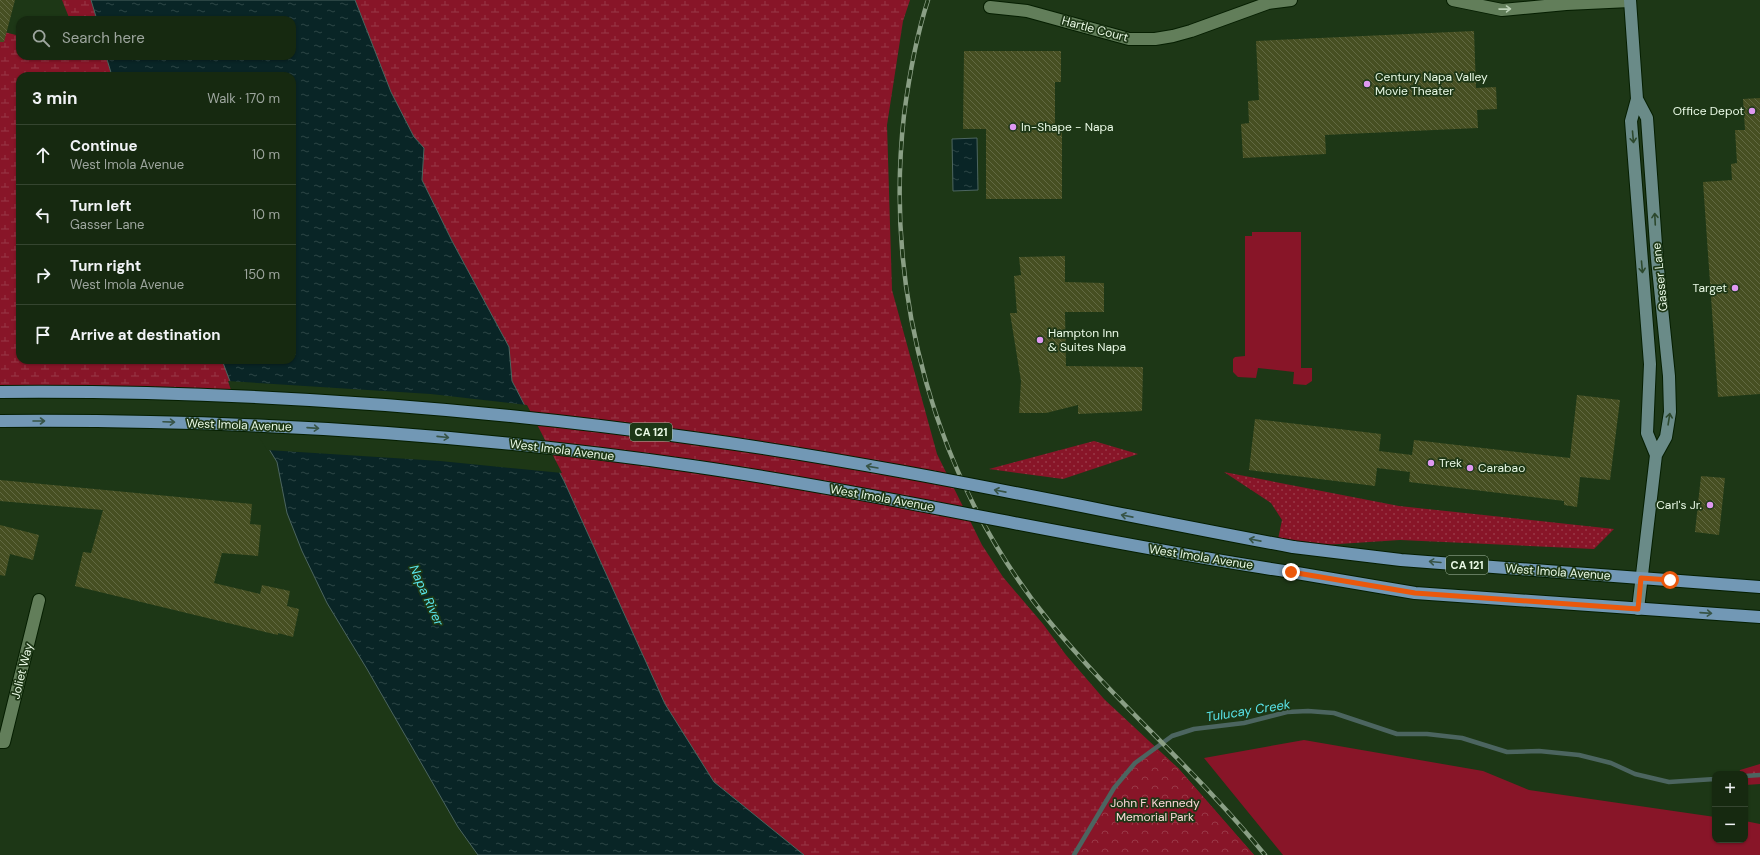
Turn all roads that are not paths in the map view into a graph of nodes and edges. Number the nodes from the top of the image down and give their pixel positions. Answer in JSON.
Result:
{"nodes":[{"id":1,"x":1291,"y":0,"type":"edge"},
{"id":2,"x":1453,"y":0,"type":"edge"},
{"id":3,"x":1630,"y":0,"type":"edge"},
{"id":4,"x":990,"y":7,"type":"dead end"},
{"id":5,"x":1637,"y":99,"type":"junction"},
{"id":6,"x":0,"y":392,"type":"edge"},
{"id":7,"x":0,"y":421,"type":"edge"},
{"id":8,"x":1656,"y":455,"type":"junction"},
{"id":9,"x":1641,"y":578,"type":"junction"},
{"id":10,"x":1760,"y":587,"type":"edge"},
{"id":11,"x":40,"y":600,"type":"dead end"},
{"id":12,"x":1638,"y":609,"type":"junction"},
{"id":13,"x":1760,"y":617,"type":"edge"},
{"id":14,"x":2,"y":742,"type":"edge"}],
"edges":[{"from":1,"to":4,"type":"street","name":"Hartle Court"},
{"from":2,"to":3,"type":"street","one_way":true},
{"from":3,"to":5,"type":"street","name":"Gasser Lane"},
{"from":5,"to":8,"type":"street","name":"Gasser Lane","one_way":true},
{"from":8,"to":5,"type":"street","name":"Gasser Lane","one_way":true},
{"from":9,"to":6,"type":"main road","name":"West Imola Avenue","number":"CA 121","one_way":true,"bridge":true},
{"from":7,"to":12,"type":"main road","name":"West Imola Avenue","number":"CA 121","one_way":true,"bridge":true},
{"from":8,"to":9,"type":"street","name":"Gasser Lane"},
{"from":9,"to":10,"type":"main road","name":"West Imola Avenue","number":"CA 121"},
{"from":9,"to":12,"type":"street","name":"Gasser Lane"},
{"from":11,"to":14,"type":"street","name":"Joliet Way"},
{"from":12,"to":13,"type":"main road","name":"West Imola Avenue","number":"CA 121","one_way":true}]}
